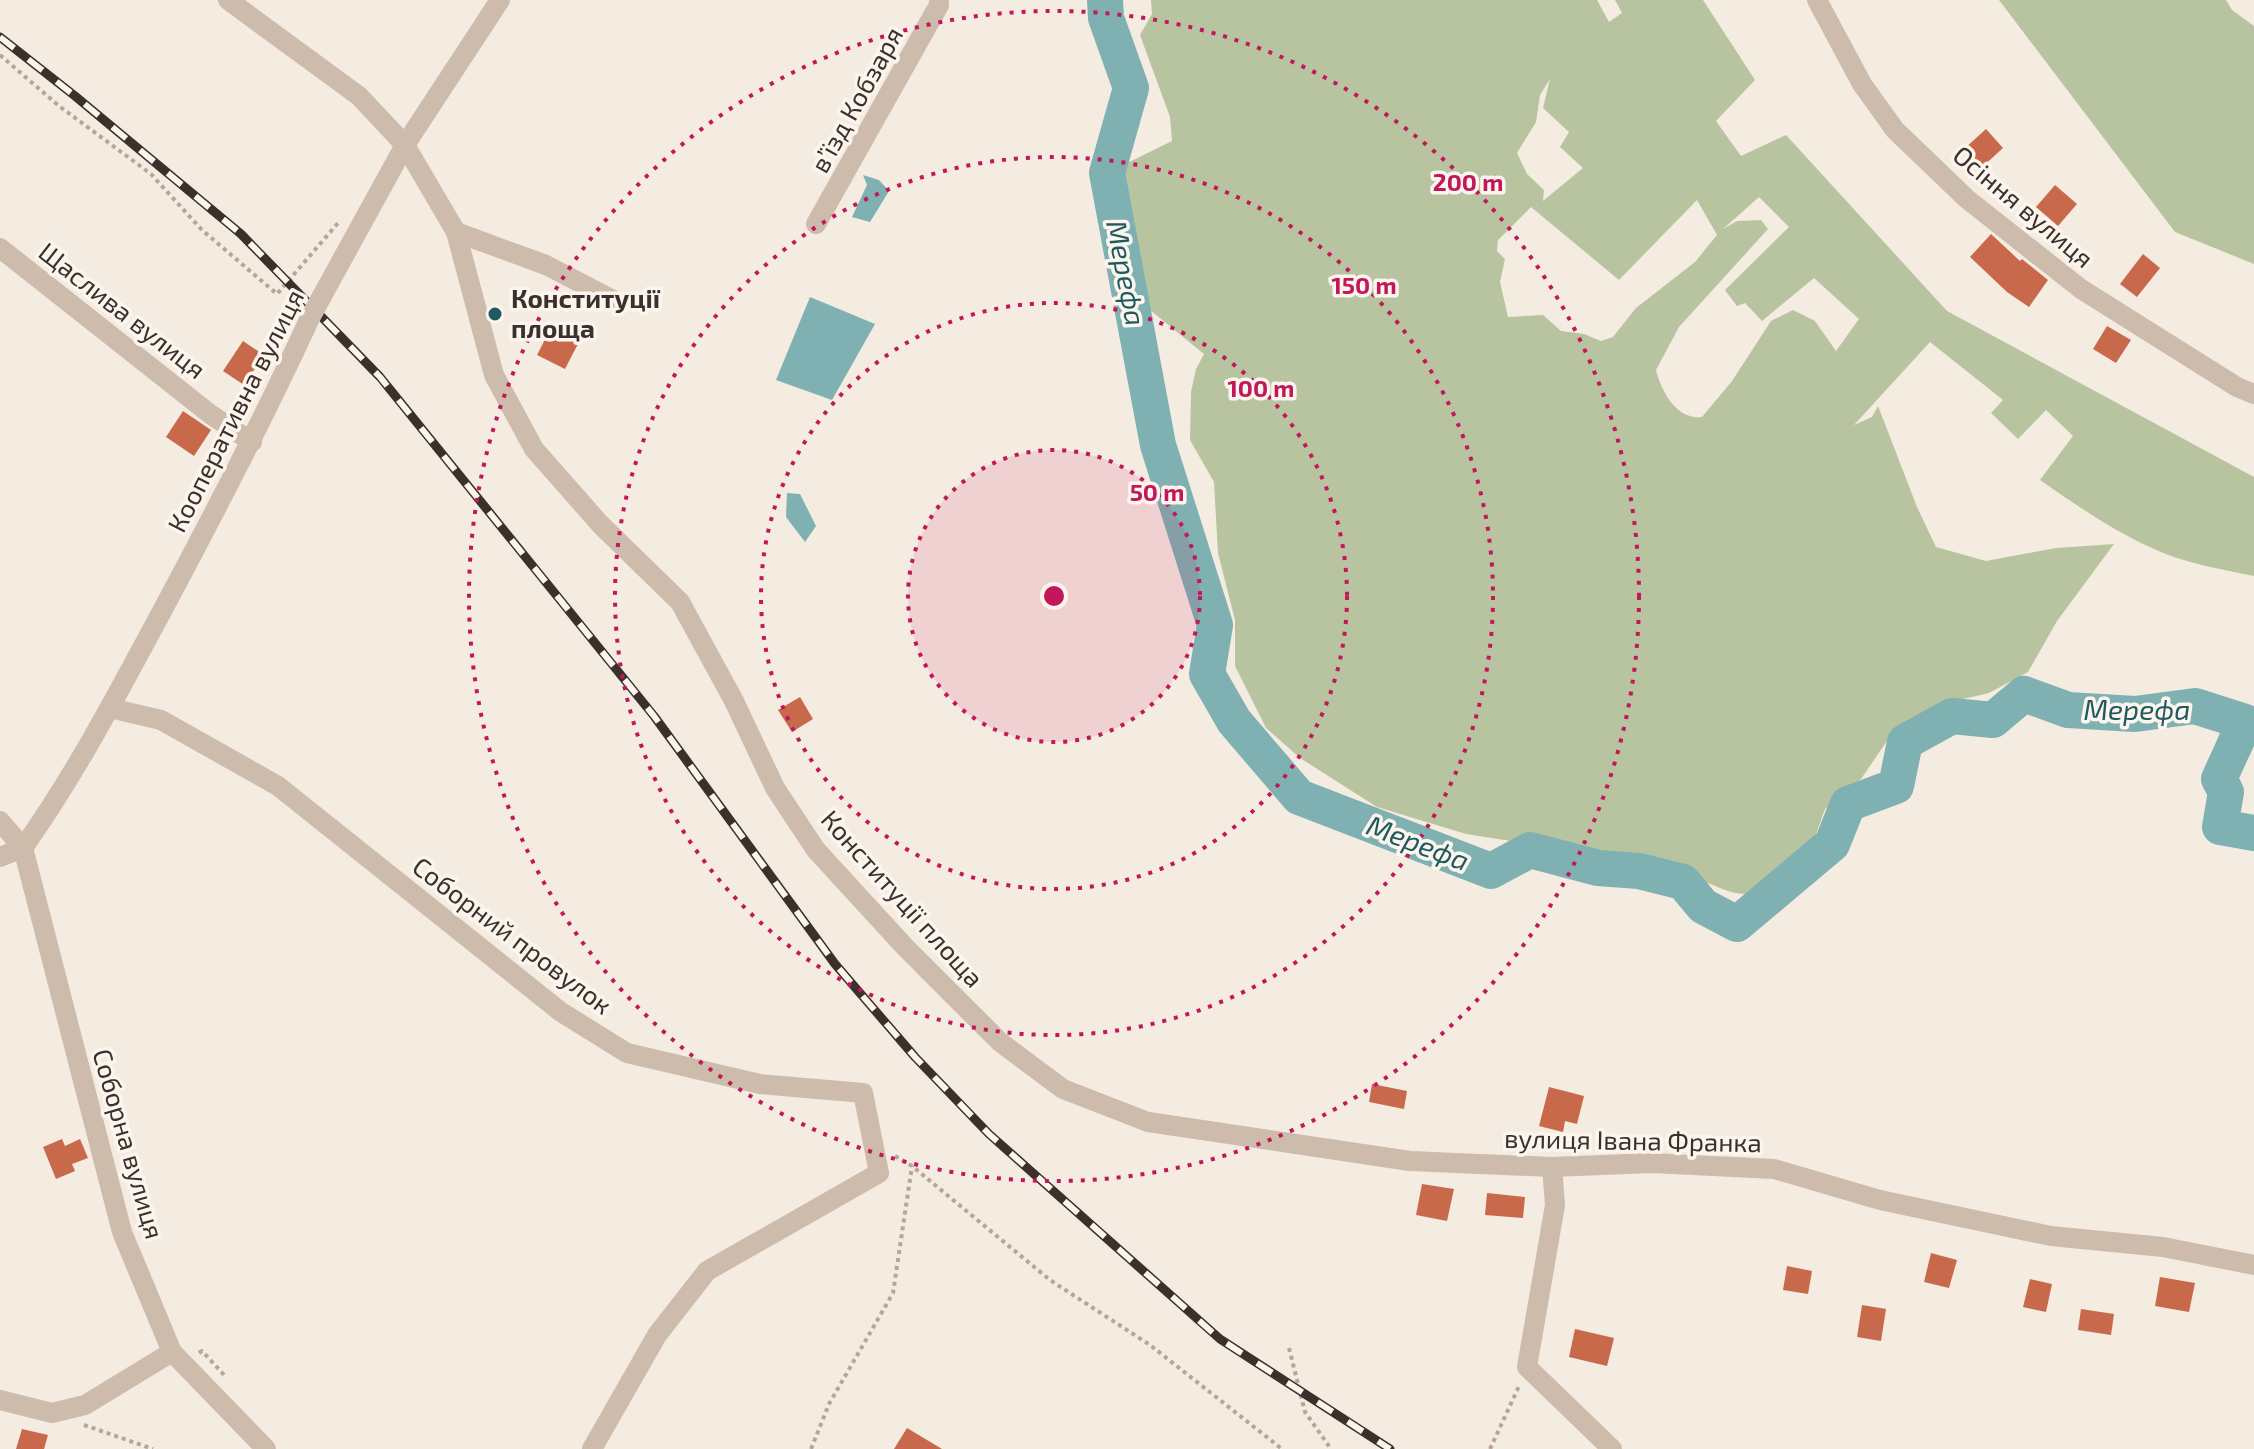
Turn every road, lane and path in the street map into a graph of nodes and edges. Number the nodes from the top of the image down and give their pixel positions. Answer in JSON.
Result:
{"nodes":[{"id":1,"x":228,"y":0,"type":"edge"},
{"id":2,"x":500,"y":0,"type":"edge"},
{"id":3,"x":939,"y":0,"type":"edge"},
{"id":4,"x":1817,"y":0,"type":"edge"},
{"id":5,"x":0,"y":55,"type":"edge"},
{"id":6,"x":405,"y":145,"type":"junction"},
{"id":7,"x":346,"y":214,"type":"dead end"},
{"id":8,"x":816,"y":224,"type":"dead end"},
{"id":9,"x":456,"y":232,"type":"junction"},
{"id":10,"x":0,"y":248,"type":"edge"},
{"id":11,"x":617,"y":302,"type":"dead end"},
{"id":12,"x":2254,"y":394,"type":"edge"},
{"id":13,"x":252,"y":442,"type":"junction"},
{"id":14,"x":110,"y":708,"type":"junction"},
{"id":15,"x":0,"y":821,"type":"edge"},
{"id":16,"x":23,"y":848,"type":"junction"},
{"id":17,"x":0,"y":857,"type":"edge"},
{"id":18,"x":1148,"y":1122,"type":"joint"},
{"id":19,"x":874,"y":1144,"type":"junction"},
{"id":20,"x":912,"y":1166,"type":"junction"},
{"id":21,"x":1552,"y":1167,"type":"junction"},
{"id":22,"x":2254,"y":1265,"type":"edge"},
{"id":23,"x":1289,"y":1348,"type":"dead end"},
{"id":24,"x":172,"y":1352,"type":"junction"},
{"id":25,"x":1527,"y":1367,"type":"junction"},
{"id":26,"x":0,"y":1400,"type":"edge"},
{"id":27,"x":52,"y":1413,"type":"junction"},
{"id":28,"x":153,"y":1449,"type":"edge"},
{"id":29,"x":266,"y":1449,"type":"edge"},
{"id":30,"x":592,"y":1449,"type":"edge"},
{"id":31,"x":811,"y":1449,"type":"edge"},
{"id":32,"x":1282,"y":1449,"type":"edge"},
{"id":33,"x":1331,"y":1449,"type":"edge"},
{"id":34,"x":1490,"y":1449,"type":"edge"},
{"id":35,"x":1612,"y":1449,"type":"edge"}],
"edges":[{"from":1,"to":6,"type":"street","name":"Конституції площа"},
{"from":2,"to":6,"type":"street","name":"Кооперативна вулиця"},
{"from":3,"to":8,"type":"street","name":"в’їзд Кобзаря"},
{"from":4,"to":12,"type":"street","name":"Осіння вулиця"},
{"from":5,"to":7,"type":"path"},
{"from":6,"to":9,"type":"street","name":"Конституції площа"},
{"from":6,"to":13,"type":"street","name":"Кооперативна вулиця","bridge":true},
{"from":9,"to":11,"type":"street"},
{"from":9,"to":18,"type":"street","name":"Конституції площа"},
{"from":10,"to":13,"type":"street","name":"Щаслива вулиця"},
{"from":13,"to":14,"type":"street","name":"Кооперативна вулиця"},
{"from":14,"to":16,"type":"street","name":"Кооперативна вулиця"},
{"from":14,"to":19,"type":"street","name":"Соборний провулок"},
{"from":15,"to":16,"type":"street","name":"Соборна вулиця"},
{"from":16,"to":17,"type":"street"},
{"from":16,"to":24,"type":"street","name":"Соборна вулиця"},
{"from":18,"to":21,"type":"street","name":"вулиця Івана Франка"},
{"from":19,"to":20,"type":"path"},
{"from":19,"to":30,"type":"street","name":"Соборний провулок"},
{"from":20,"to":31,"type":"path"},
{"from":20,"to":32,"type":"path"},
{"from":21,"to":22,"type":"street","name":"вулиця Івана Франка"},
{"from":21,"to":25,"type":"street"},
{"from":23,"to":33,"type":"path"},
{"from":24,"to":27,"type":"street"},
{"from":24,"to":29,"type":"street","name":"Соборна вулиця"},
{"from":25,"to":34,"type":"path"},
{"from":25,"to":35,"type":"street"},
{"from":26,"to":27,"type":"street"},
{"from":27,"to":28,"type":"path"}]}
